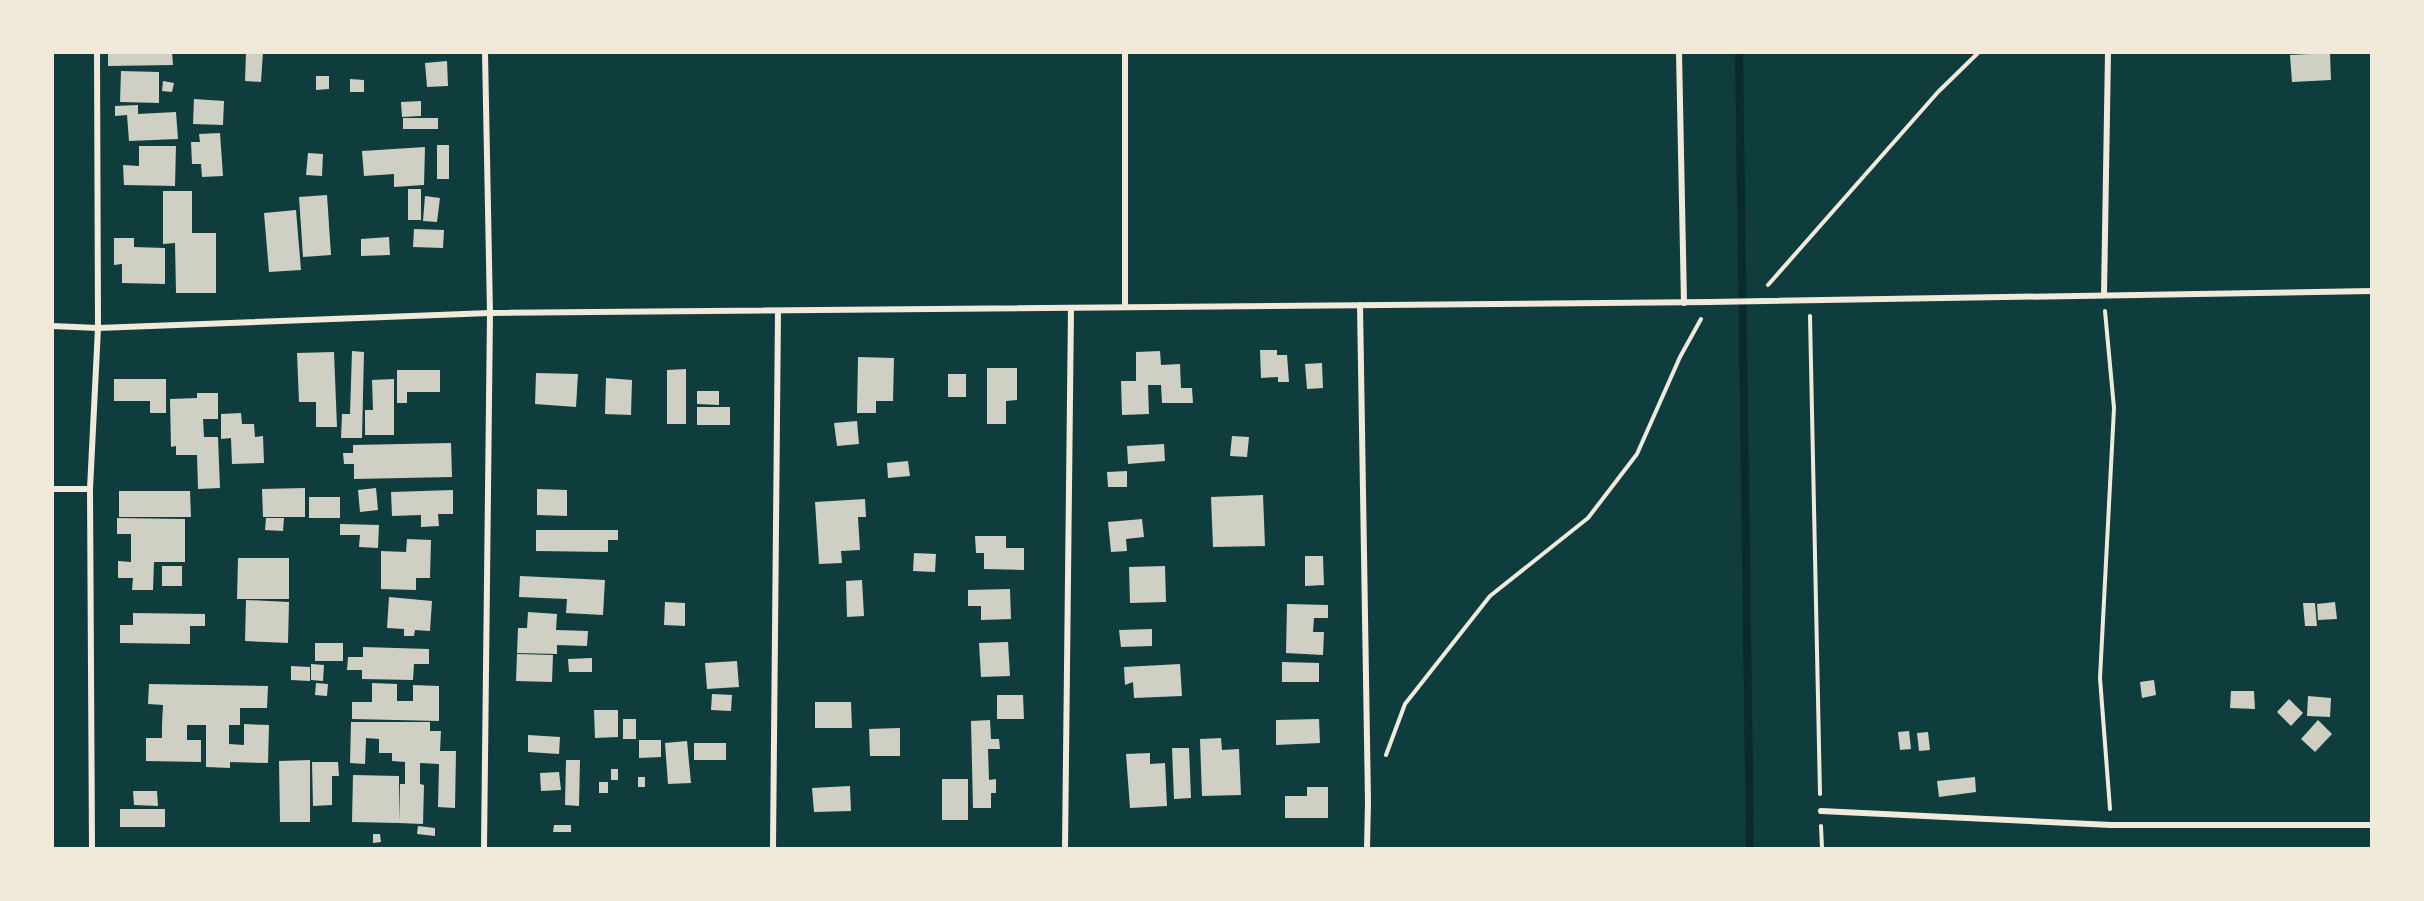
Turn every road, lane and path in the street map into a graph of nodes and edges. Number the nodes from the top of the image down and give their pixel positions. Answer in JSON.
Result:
{"nodes":[{"id":1,"x":97,"y":52,"type":"edge"},
{"id":2,"x":486,"y":52,"type":"edge"},
{"id":3,"x":1125,"y":52,"type":"edge"},
{"id":4,"x":1679,"y":52,"type":"edge"},
{"id":5,"x":1979,"y":52,"type":"edge"},
{"id":6,"x":2108,"y":52,"type":"edge"},
{"id":7,"x":2372,"y":291,"type":"edge"},
{"id":8,"x":2104,"y":295,"type":"junction"},
{"id":9,"x":1810,"y":300,"type":"junction"},
{"id":10,"x":1713,"y":302,"type":"junction"},
{"id":11,"x":1760,"y":302,"type":"junction"},
{"id":12,"x":1684,"y":303,"type":"junction"},
{"id":13,"x":1360,"y":305,"type":"junction"},
{"id":14,"x":1125,"y":307,"type":"junction"},
{"id":15,"x":1071,"y":308,"type":"junction"},
{"id":16,"x":778,"y":311,"type":"junction"},
{"id":17,"x":490,"y":313,"type":"junction"},
{"id":18,"x":52,"y":326,"type":"edge"},
{"id":19,"x":98,"y":328,"type":"junction"},
{"id":20,"x":52,"y":489,"type":"edge"},
{"id":21,"x":90,"y":489,"type":"junction"},
{"id":22,"x":1385,"y":758,"type":"dead end"},
{"id":23,"x":1821,"y":812,"type":"junction"},
{"id":24,"x":2111,"y":825,"type":"junction"},
{"id":25,"x":2372,"y":825,"type":"edge"},
{"id":26,"x":92,"y":849,"type":"edge"},
{"id":27,"x":483,"y":849,"type":"edge"},
{"id":28,"x":773,"y":849,"type":"edge"},
{"id":29,"x":1065,"y":849,"type":"edge"},
{"id":30,"x":1367,"y":849,"type":"edge"},
{"id":31,"x":1822,"y":849,"type":"edge"}],
"edges":[{"from":1,"to":19,"type":"street"},
{"from":2,"to":17,"type":"street"},
{"from":3,"to":14,"type":"street"},
{"from":4,"to":12,"type":"street"},
{"from":5,"to":11,"type":"path"},
{"from":6,"to":8,"type":"street"},
{"from":7,"to":8,"type":"street"},
{"from":8,"to":9,"type":"street"},
{"from":8,"to":24,"type":"path"},
{"from":9,"to":11,"type":"street"},
{"from":9,"to":23,"type":"path"},
{"from":10,"to":11,"type":"street"},
{"from":10,"to":12,"type":"street"},
{"from":10,"to":22,"type":"path"},
{"from":12,"to":13,"type":"street"},
{"from":13,"to":14,"type":"street"},
{"from":13,"to":30,"type":"street"},
{"from":14,"to":15,"type":"street"},
{"from":15,"to":16,"type":"street"},
{"from":15,"to":29,"type":"street"},
{"from":16,"to":17,"type":"street"},
{"from":16,"to":28,"type":"street"},
{"from":17,"to":19,"type":"street"},
{"from":17,"to":27,"type":"street"},
{"from":18,"to":19,"type":"street"},
{"from":19,"to":21,"type":"street"},
{"from":20,"to":21,"type":"street"},
{"from":21,"to":26,"type":"street"},
{"from":23,"to":24,"type":"street"},
{"from":23,"to":31,"type":"path"},
{"from":24,"to":25,"type":"street"}]}
